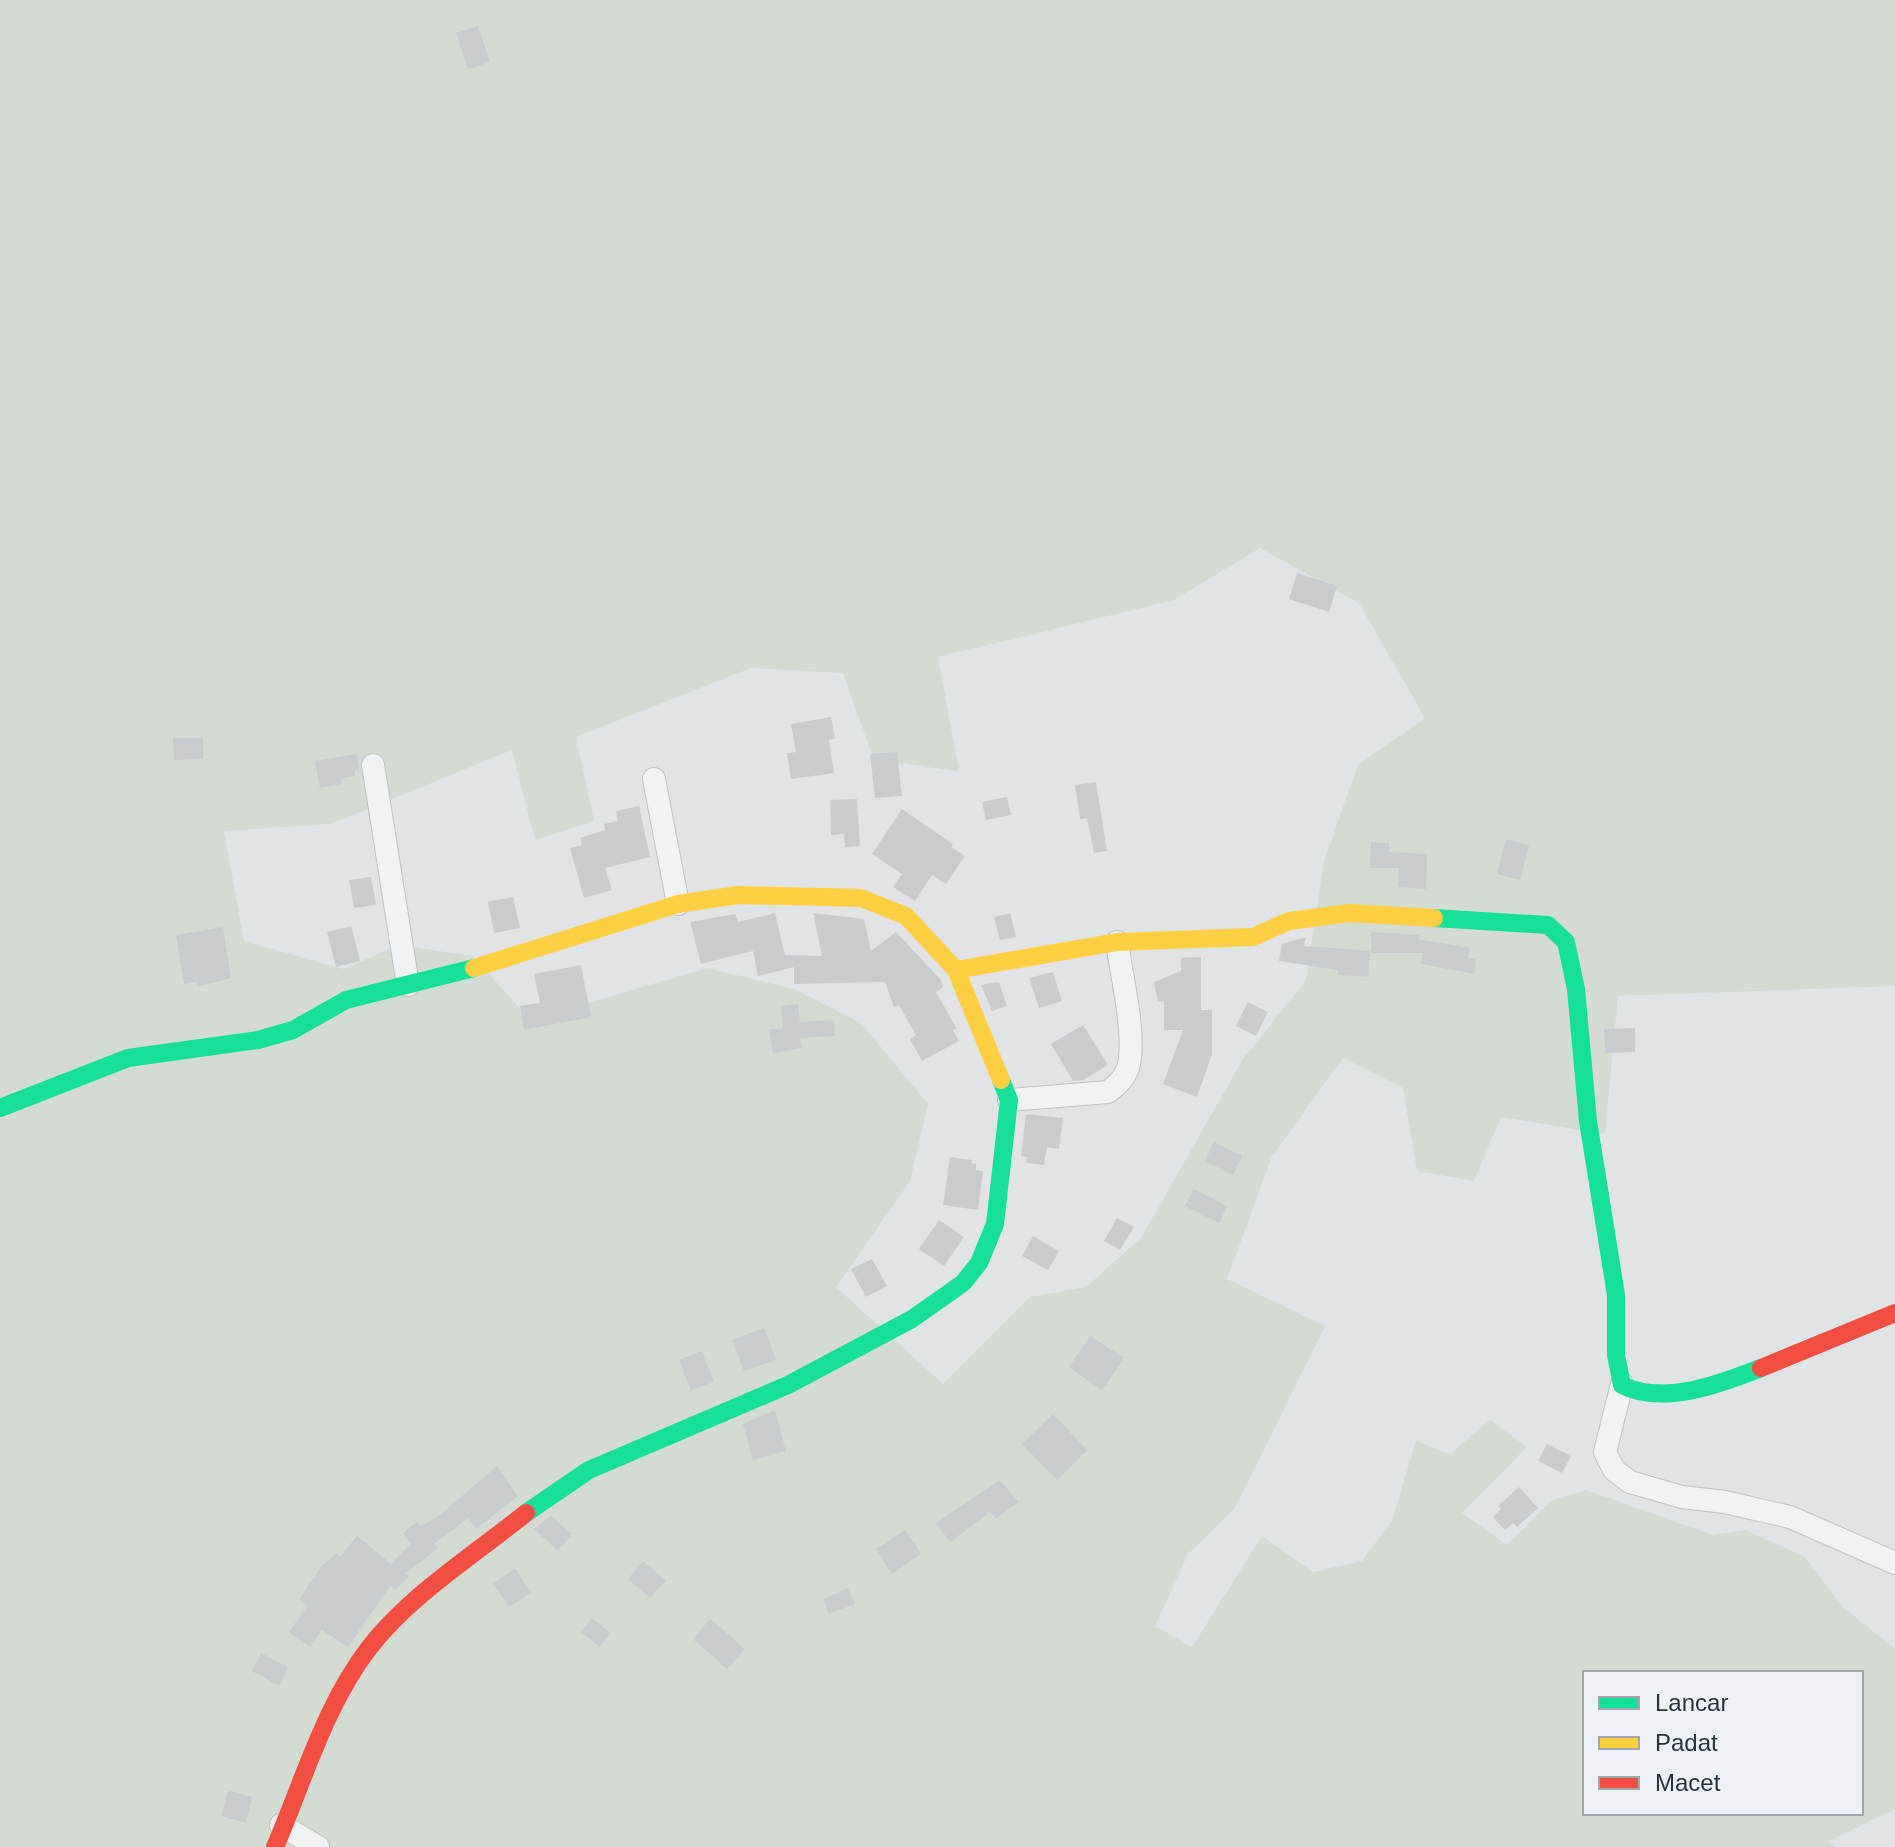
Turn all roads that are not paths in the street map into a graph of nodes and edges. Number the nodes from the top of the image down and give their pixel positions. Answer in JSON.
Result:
{"nodes":[{"id":1,"x":373,"y":765,"type":"dead end"},
{"id":2,"x":654,"y":779,"type":"dead end"},
{"id":3,"x":678,"y":904,"type":"junction"},
{"id":4,"x":1117,"y":942,"type":"junction"},
{"id":5,"x":956,"y":970,"type":"junction"},
{"id":6,"x":408,"y":985,"type":"junction"},
{"id":7,"x":1009,"y":1100,"type":"junction"},
{"id":8,"x":0,"y":1108,"type":"edge"},
{"id":9,"x":1895,"y":1313,"type":"edge"},
{"id":10,"x":1622,"y":1384,"type":"junction"},
{"id":11,"x":1895,"y":1563,"type":"edge"},
{"id":12,"x":281,"y":1825,"type":"junction"},
{"id":13,"x":275,"y":1847,"type":"edge"},
{"id":14,"x":318,"y":1847,"type":"edge"}],
"edges":[{"from":1,"to":6,"type":"street"},
{"from":2,"to":3,"type":"street"},
{"from":3,"to":5,"type":"street"},
{"from":3,"to":6,"type":"street"},
{"from":4,"to":5,"type":"street"},
{"from":4,"to":7,"type":"street"},
{"from":4,"to":10,"type":"street"},
{"from":5,"to":7,"type":"street"},
{"from":6,"to":8,"type":"street"},
{"from":7,"to":12,"type":"street"},
{"from":9,"to":10,"type":"street"},
{"from":10,"to":11,"type":"street"},
{"from":12,"to":13,"type":"street"},
{"from":12,"to":14,"type":"street"}]}
